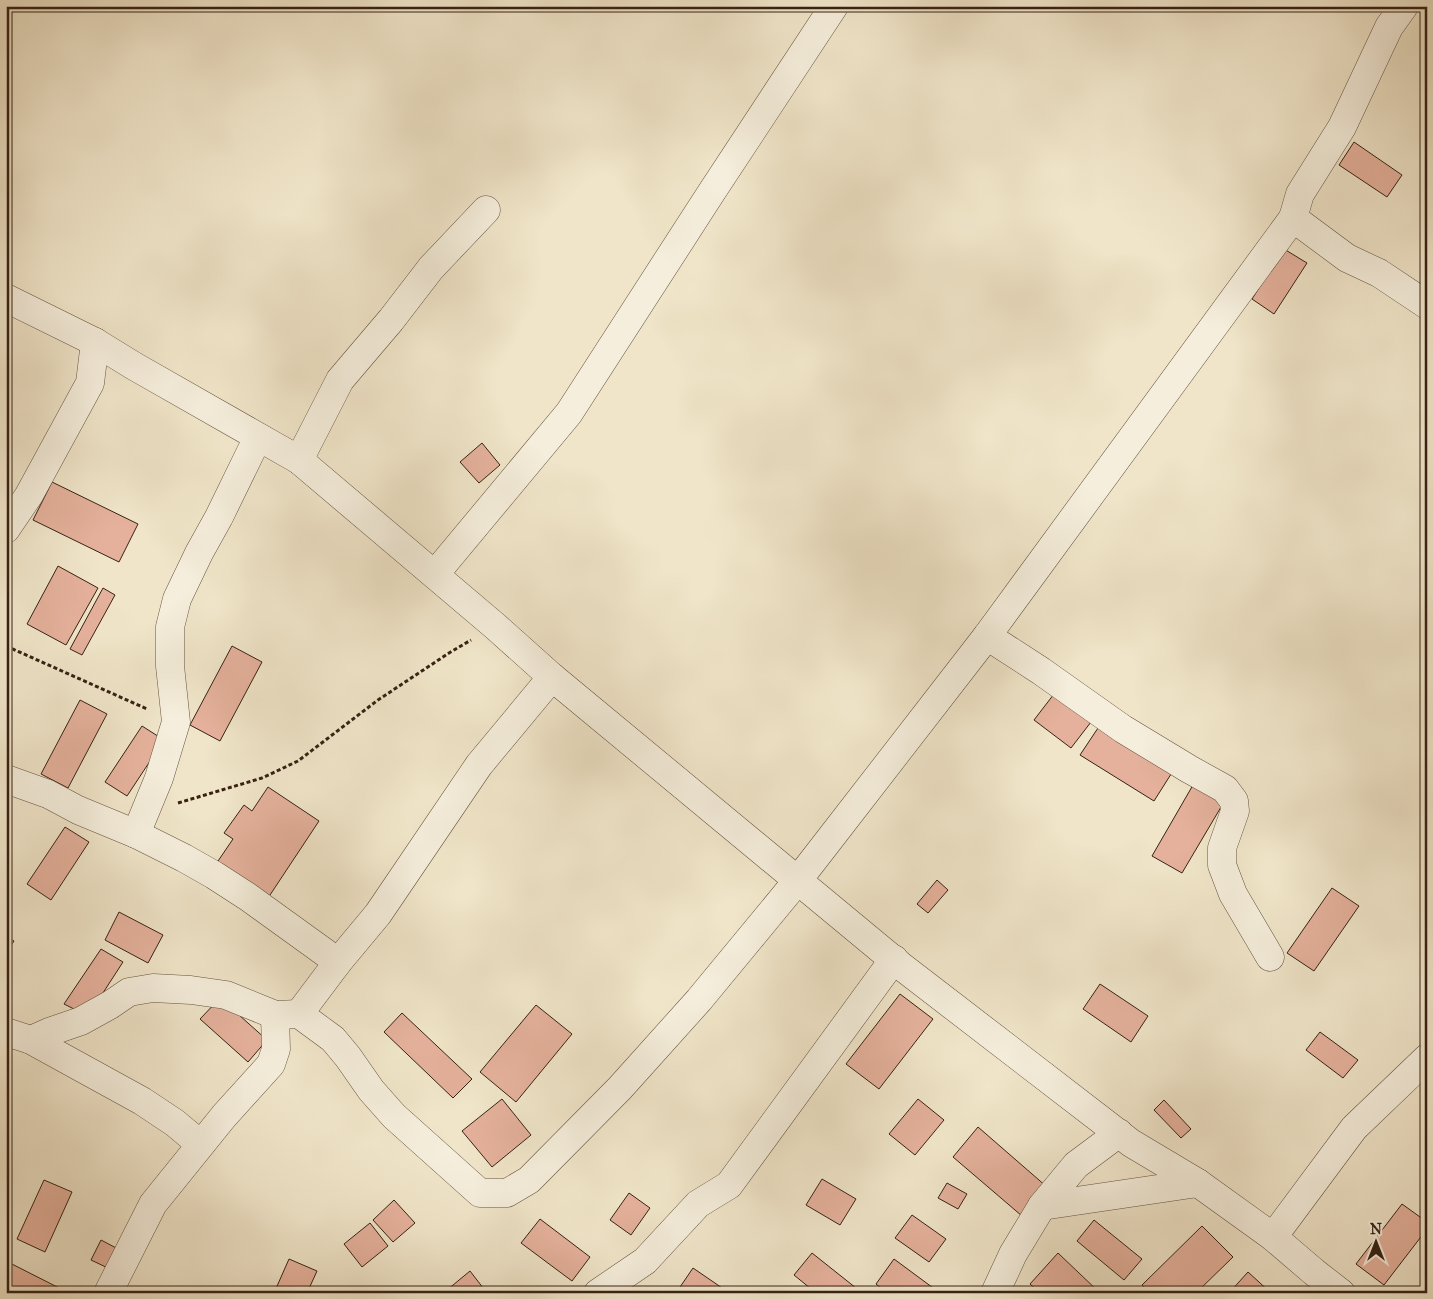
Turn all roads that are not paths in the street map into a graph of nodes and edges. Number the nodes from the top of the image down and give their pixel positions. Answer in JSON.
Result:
{"nodes":[{"id":1,"x":834,"y":6,"type":"edge"},
{"id":2,"x":1404,"y":6,"type":"edge"},
{"id":3,"x":486,"y":210,"type":"dead end"},
{"id":4,"x":1293,"y":218,"type":"junction"},
{"id":5,"x":6,"y":298,"type":"edge"},
{"id":6,"x":1427,"y":305,"type":"edge"},
{"id":7,"x":96,"y":342,"type":"junction"},
{"id":8,"x":134,"y":366,"type":"junction"},
{"id":9,"x":90,"y":383,"type":"junction"},
{"id":10,"x":258,"y":437,"type":"junction"},
{"id":11,"x":299,"y":460,"type":"junction"},
{"id":12,"x":6,"y":529,"type":"edge"},
{"id":13,"x":435,"y":574,"type":"junction"},
{"id":14,"x":987,"y":636,"type":"junction"},
{"id":15,"x":552,"y":677,"type":"junction"},
{"id":16,"x":6,"y":780,"type":"edge"},
{"id":17,"x":141,"y":824,"type":"junction"},
{"id":18,"x":798,"y":880,"type":"junction"},
{"id":19,"x":1270,"y":957,"type":"dead end"},
{"id":20,"x":894,"y":959,"type":"junction"},
{"id":21,"x":338,"y":962,"type":"junction"},
{"id":22,"x":287,"y":1014,"type":"junction"},
{"id":23,"x":19,"y":1036,"type":"edge"},
{"id":24,"x":1427,"y":1058,"type":"edge"},
{"id":25,"x":1119,"y":1133,"type":"junction"},
{"id":26,"x":200,"y":1144,"type":"junction"},
{"id":27,"x":1198,"y":1183,"type":"junction"},
{"id":28,"x":1042,"y":1206,"type":"junction"},
{"id":29,"x":1273,"y":1237,"type":"junction"},
{"id":30,"x":108,"y":1293,"type":"edge"},
{"id":31,"x":598,"y":1293,"type":"edge"},
{"id":32,"x":995,"y":1293,"type":"edge"},
{"id":33,"x":1341,"y":1293,"type":"edge"}],
"edges":[{"from":1,"to":13,"type":"street"},
{"from":2,"to":4,"type":"street"},
{"from":3,"to":11,"type":"street"},
{"from":4,"to":6,"type":"street"},
{"from":4,"to":14,"type":"street"},
{"from":5,"to":7,"type":"street"},
{"from":7,"to":8,"type":"street"},
{"from":7,"to":9,"type":"street"},
{"from":8,"to":9,"type":"street"},
{"from":8,"to":10,"type":"street"},
{"from":9,"to":12,"type":"street"},
{"from":10,"to":11,"type":"street"},
{"from":10,"to":17,"type":"street"},
{"from":11,"to":13,"type":"street"},
{"from":13,"to":15,"type":"street"},
{"from":14,"to":18,"type":"street"},
{"from":14,"to":19,"type":"street"},
{"from":15,"to":18,"type":"street"},
{"from":15,"to":21,"type":"street"},
{"from":16,"to":17,"type":"street"},
{"from":17,"to":21,"type":"street"},
{"from":18,"to":20,"type":"street"},
{"from":18,"to":22,"type":"street"},
{"from":20,"to":25,"type":"street"},
{"from":20,"to":31,"type":"street"},
{"from":21,"to":22,"type":"street"},
{"from":22,"to":23,"type":"street"},
{"from":22,"to":26,"type":"street"},
{"from":23,"to":26,"type":"street"},
{"from":24,"to":29,"type":"street"},
{"from":25,"to":27,"type":"street"},
{"from":25,"to":28,"type":"street"},
{"from":26,"to":30,"type":"street"},
{"from":27,"to":28,"type":"street"},
{"from":27,"to":29,"type":"street"},
{"from":28,"to":32,"type":"street"},
{"from":29,"to":33,"type":"street"}]}
